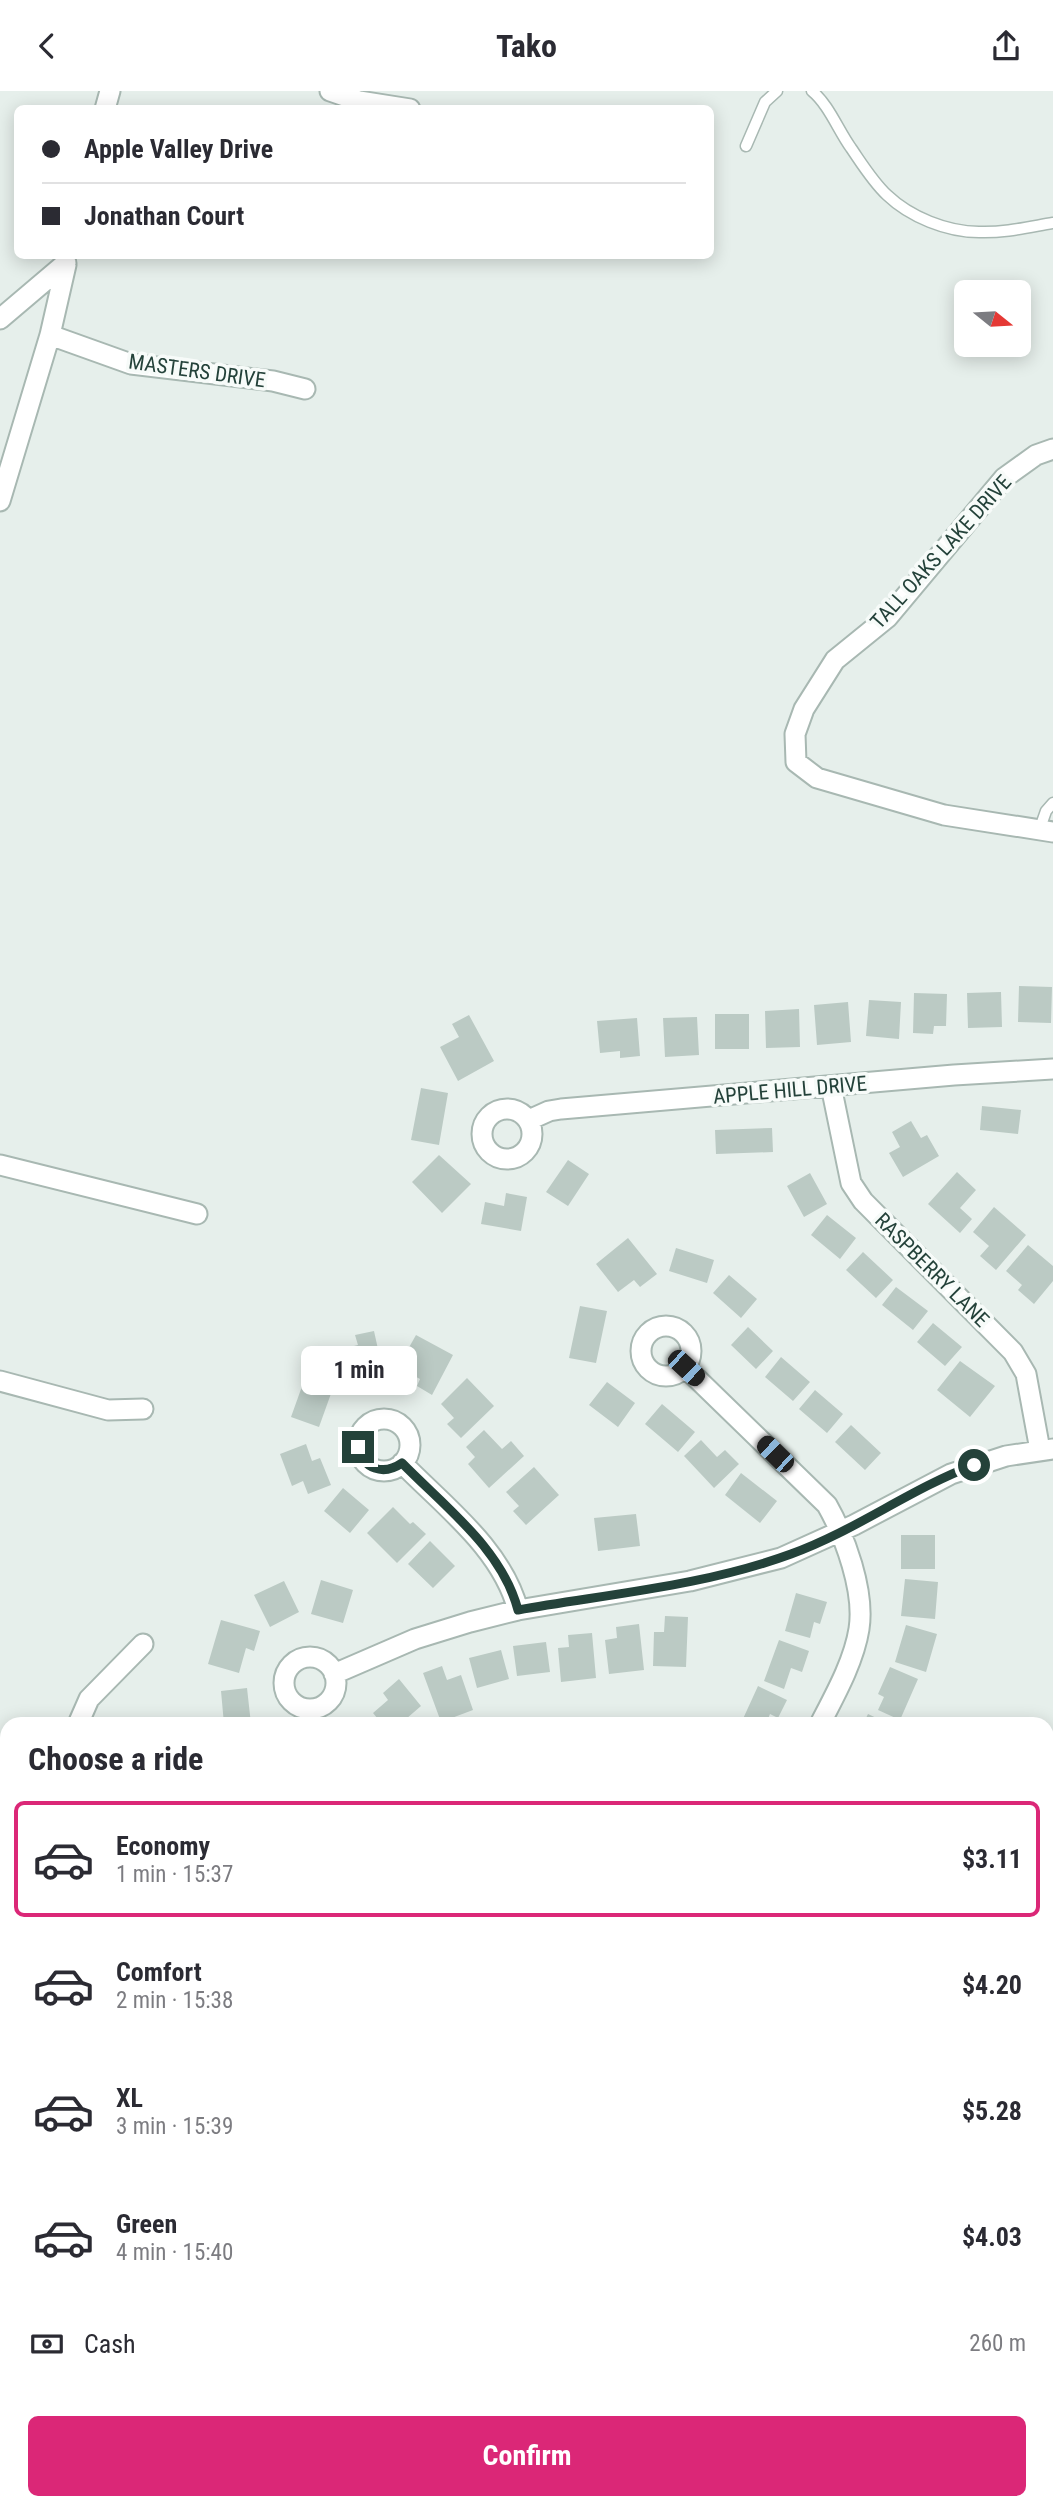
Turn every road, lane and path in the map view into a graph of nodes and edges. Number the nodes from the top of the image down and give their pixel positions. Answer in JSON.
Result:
{"nodes":[{"id":1,"x":330,"y":91,"type":"edge"},
{"id":2,"x":777,"y":91,"type":"edge"},
{"id":3,"x":814,"y":91,"type":"edge"},
{"id":4,"x":384,"y":105,"type":"edge"},
{"id":5,"x":747,"y":146,"type":"dead end"},
{"id":6,"x":1053,"y":223,"type":"edge"},
{"id":7,"x":67,"y":260,"type":"edge"},
{"id":8,"x":0,"y":319,"type":"edge"},
{"id":9,"x":50,"y":335,"type":"junction"},
{"id":10,"x":305,"y":389,"type":"dead end"},
{"id":11,"x":1053,"y":449,"type":"edge"},
{"id":12,"x":0,"y":501,"type":"edge"},
{"id":13,"x":1053,"y":803,"type":"edge"},
{"id":14,"x":1046,"y":832,"type":"edge"},
{"id":15,"x":1053,"y":1069,"type":"edge"},
{"id":16,"x":831,"y":1086,"type":"junction"},
{"id":17,"x":529,"y":1120,"type":"dead end"},
{"id":18,"x":0,"y":1165,"type":"edge"},
{"id":19,"x":197,"y":1214,"type":"dead end"},
{"id":20,"x":686,"y":1368,"type":"dead end"},
{"id":21,"x":0,"y":1381,"type":"edge"},
{"id":22,"x":143,"y":1409,"type":"dead end"},
{"id":23,"x":1047,"y":1450,"type":"edge"},
{"id":24,"x":402,"y":1463,"type":"dead end"},
{"id":25,"x":842,"y":1531,"type":"junction"},
{"id":26,"x":518,"y":1610,"type":"junction"},
{"id":27,"x":143,"y":1644,"type":"dead end"},
{"id":28,"x":334,"y":1674,"type":"dead end"},
{"id":29,"x":81,"y":1717,"type":"edge"},
{"id":30,"x":823,"y":1717,"type":"edge"}],
"edges":[{"from":1,"to":4,"type":"street"},
{"from":2,"to":5,"type":"lane"},
{"from":3,"to":6,"type":"lane"},
{"from":7,"to":8,"type":"street"},
{"from":7,"to":9,"type":"street"},
{"from":9,"to":10,"type":"street","name":"MASTERS DRIVE"},
{"from":9,"to":12,"type":"street"},
{"from":11,"to":14,"type":"street","name":"TALL OAKS LAKE DRIVE"},
{"from":13,"to":14,"type":"lane"},
{"from":15,"to":16,"type":"street","name":"APPLE HILL DRIVE"},
{"from":16,"to":17,"type":"street","name":"APPLE HILL DRIVE"},
{"from":16,"to":23,"type":"street","name":"RASPBERRY LANE"},
{"from":18,"to":19,"type":"street"},
{"from":20,"to":25,"type":"street"},
{"from":21,"to":22,"type":"street"},
{"from":23,"to":25,"type":"street"},
{"from":24,"to":26,"type":"street"},
{"from":25,"to":26,"type":"street"},
{"from":25,"to":30,"type":"street"},
{"from":26,"to":28,"type":"street"},
{"from":27,"to":29,"type":"street"}]}
